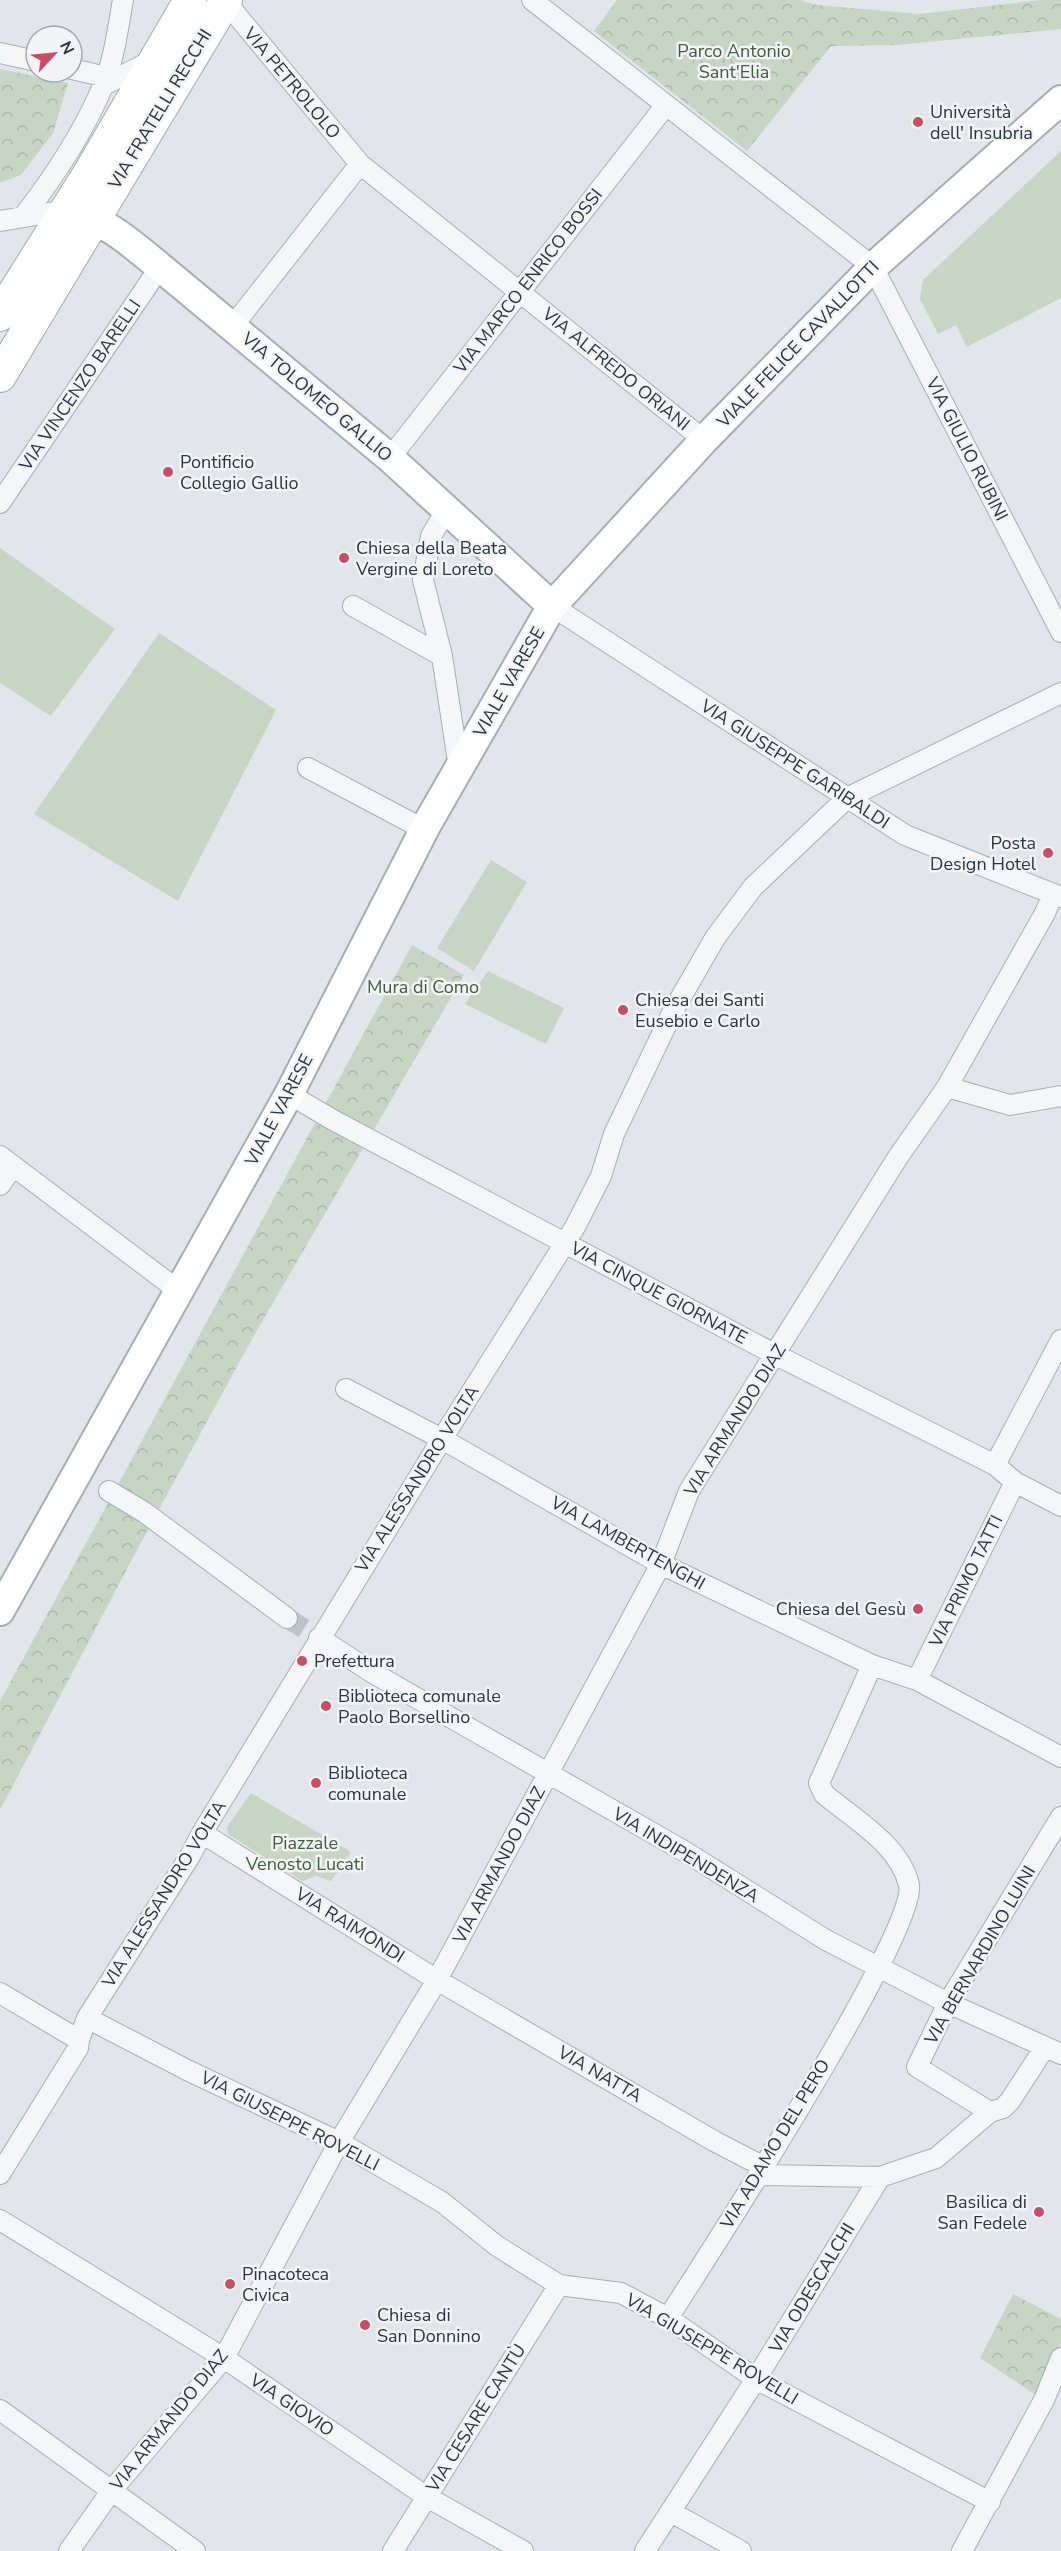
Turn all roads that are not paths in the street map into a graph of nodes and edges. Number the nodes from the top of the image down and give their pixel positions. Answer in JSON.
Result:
{"nodes":[{"id":1,"x":123,"y":0,"type":"edge"},
{"id":2,"x":190,"y":0,"type":"edge"},
{"id":3,"x":532,"y":0,"type":"edge"},
{"id":4,"x":225,"y":1,"type":"edge"},
{"id":5,"x":0,"y":53,"type":"edge"},
{"id":6,"x":24,"y":58,"type":"edge"},
{"id":7,"x":153,"y":60,"type":"junction"},
{"id":8,"x":84,"y":73,"type":"edge"},
{"id":9,"x":105,"y":81,"type":"junction"},
{"id":10,"x":1061,"y":100,"type":"edge"},
{"id":11,"x":666,"y":105,"type":"junction"},
{"id":12,"x":360,"y":164,"type":"junction"},
{"id":13,"x":80,"y":214,"type":"junction"},
{"id":14,"x":23,"y":217,"type":"junction"},
{"id":15,"x":0,"y":221,"type":"edge"},
{"id":16,"x":160,"y":267,"type":"junction"},
{"id":17,"x":873,"y":267,"type":"junction"},
{"id":18,"x":520,"y":291,"type":"junction"},
{"id":19,"x":0,"y":315,"type":"edge"},
{"id":20,"x":232,"y":327,"type":"junction"},
{"id":21,"x":0,"y":376,"type":"edge"},
{"id":22,"x":704,"y":440,"type":"junction"},
{"id":23,"x":390,"y":458,"type":"junction"},
{"id":24,"x":0,"y":503,"type":"edge"},
{"id":25,"x":447,"y":509,"type":"junction"},
{"id":26,"x":353,"y":606,"type":"dead end"},
{"id":27,"x":552,"y":606,"type":"junction"},
{"id":28,"x":1061,"y":632,"type":"edge"},
{"id":29,"x":442,"y":656,"type":"junction"},
{"id":30,"x":1061,"y":693,"type":"edge"},
{"id":31,"x":308,"y":768,"type":"dead end"},
{"id":32,"x":459,"y":768,"type":"junction"},
{"id":33,"x":847,"y":798,"type":"junction"},
{"id":34,"x":425,"y":830,"type":"junction"},
{"id":35,"x":1058,"y":894,"type":"edge"},
{"id":36,"x":947,"y":1087,"type":"junction"},
{"id":37,"x":289,"y":1094,"type":"junction"},
{"id":38,"x":1061,"y":1096,"type":"edge"},
{"id":39,"x":6,"y":1161,"type":"edge"},
{"id":40,"x":0,"y":1185,"type":"edge"},
{"id":41,"x":565,"y":1243,"type":"junction"},
{"id":42,"x":179,"y":1291,"type":"junction"},
{"id":43,"x":1061,"y":1340,"type":"edge"},
{"id":44,"x":776,"y":1355,"type":"junction"},
{"id":45,"x":346,"y":1389,"type":"dead end"},
{"id":46,"x":442,"y":1439,"type":"junction"},
{"id":47,"x":995,"y":1465,"type":"junction"},
{"id":48,"x":1015,"y":1482,"type":"junction"},
{"id":49,"x":110,"y":1491,"type":"dead end"},
{"id":50,"x":1061,"y":1506,"type":"edge"},
{"id":51,"x":661,"y":1564,"type":"junction"},
{"id":52,"x":0,"y":1611,"type":"edge"},
{"id":53,"x":287,"y":1618,"type":"tunnel mouth"},
{"id":54,"x":319,"y":1638,"type":"junction"},
{"id":55,"x":872,"y":1665,"type":"junction"},
{"id":56,"x":917,"y":1680,"type":"junction"},
{"id":57,"x":1061,"y":1757,"type":"edge"},
{"id":58,"x":548,"y":1775,"type":"junction"},
{"id":59,"x":1061,"y":1817,"type":"edge"},
{"id":60,"x":202,"y":1833,"type":"junction"},
{"id":61,"x":879,"y":1968,"type":"junction"},
{"id":62,"x":437,"y":1980,"type":"junction"},
{"id":63,"x":0,"y":1994,"type":"edge"},
{"id":64,"x":948,"y":2003,"type":"junction"},
{"id":65,"x":87,"y":2018,"type":"junction"},
{"id":66,"x":79,"y":2040,"type":"junction"},
{"id":67,"x":1053,"y":2051,"type":"edge"},
{"id":68,"x":990,"y":2112,"type":"junction"},
{"id":69,"x":339,"y":2142,"type":"junction"},
{"id":70,"x":761,"y":2171,"type":"junction"},
{"id":71,"x":0,"y":2174,"type":"edge"},
{"id":72,"x":880,"y":2177,"type":"junction"},
{"id":73,"x":0,"y":2220,"type":"edge"},
{"id":74,"x":559,"y":2285,"type":"junction"},
{"id":75,"x":668,"y":2318,"type":"junction"},
{"id":76,"x":224,"y":2358,"type":"junction"},
{"id":77,"x":1061,"y":2358,"type":"edge"},
{"id":78,"x":756,"y":2379,"type":"junction"},
{"id":79,"x":0,"y":2410,"type":"edge"},
{"id":80,"x":112,"y":2490,"type":"junction"},
{"id":81,"x":427,"y":2497,"type":"junction"},
{"id":82,"x":990,"y":2502,"type":"junction"},
{"id":83,"x":671,"y":2512,"type":"junction"},
{"id":84,"x":69,"y":2551,"type":"edge"},
{"id":85,"x":195,"y":2551,"type":"edge"},
{"id":86,"x":393,"y":2551,"type":"edge"},
{"id":87,"x":523,"y":2551,"type":"edge"},
{"id":88,"x":645,"y":2551,"type":"edge"},
{"id":89,"x":741,"y":2551,"type":"edge"},
{"id":90,"x":962,"y":2551,"type":"edge"}],
"edges":[{"from":1,"to":9,"type":"street"},
{"from":2,"to":7,"type":"main road","name":"VIA FRATELLI RECCHI"},
{"from":3,"to":11,"type":"street"},
{"from":4,"to":12,"type":"street","name":"VIA PETROLOLO"},
{"from":4,"to":13,"type":"main road","name":"VIA FRATELLI RECCHI"},
{"from":5,"to":6,"type":"street"},
{"from":7,"to":9,"type":"street"},
{"from":7,"to":13,"type":"main road","name":"VIA FRATELLI RECCHI"},
{"from":8,"to":9,"type":"street"},
{"from":9,"to":14,"type":"street"},
{"from":10,"to":17,"type":"street","name":"VIALE FELICE CAVALLOTTI"},
{"from":11,"to":17,"type":"street"},
{"from":11,"to":18,"type":"street","name":"VIA MARCO ENRICO BOSSI"},
{"from":12,"to":18,"type":"street","name":"VIA ALFREDO ORIANI"},
{"from":12,"to":20,"type":"street"},
{"from":13,"to":14,"type":"street"},
{"from":13,"to":16,"type":"street","name":"VIA TOLOMEO GALLIO"},
{"from":13,"to":19,"type":"main road"},
{"from":13,"to":21,"type":"main road"},
{"from":14,"to":15,"type":"street"},
{"from":16,"to":20,"type":"street","name":"VIA TOLOMEO GALLIO"},
{"from":16,"to":24,"type":"street","name":"VIA VINCENZO BARELLI"},
{"from":17,"to":22,"type":"street","name":"VIALE FELICE CAVALLOTTI"},
{"from":17,"to":28,"type":"street","name":"VIA GIULIO RUBINI"},
{"from":18,"to":22,"type":"street","name":"VIA ALFREDO ORIANI"},
{"from":18,"to":23,"type":"street","name":"VIA MARCO ENRICO BOSSI"},
{"from":20,"to":23,"type":"street","name":"VIA TOLOMEO GALLIO"},
{"from":22,"to":27,"type":"street","name":"VIALE FELICE CAVALLOTTI"},
{"from":23,"to":25,"type":"street","name":"VIA TOLOMEO GALLIO"},
{"from":25,"to":27,"type":"street","name":"VIA TOLOMEO GALLIO"},
{"from":25,"to":29,"type":"street"},
{"from":26,"to":29,"type":"street"},
{"from":27,"to":32,"type":"street","name":"VIALE VARESE"},
{"from":27,"to":33,"type":"street","name":"VIA GIUSEPPE GARIBALDI"},
{"from":29,"to":32,"type":"street"},
{"from":30,"to":33,"type":"street","name":"VIA ALESSANDRO VOLTA"},
{"from":31,"to":34,"type":"street"},
{"from":32,"to":34,"type":"street","name":"VIALE VARESE"},
{"from":33,"to":35,"type":"street","name":"VIA GIUSEPPE GARIBALDI"},
{"from":33,"to":41,"type":"street","name":"VIA ALESSANDRO VOLTA"},
{"from":34,"to":37,"type":"street","name":"VIALE VARESE"},
{"from":35,"to":36,"type":"street","name":"VIA ARMANDO DIAZ"},
{"from":36,"to":38,"type":"street"},
{"from":36,"to":44,"type":"street","name":"VIA ARMANDO DIAZ"},
{"from":37,"to":41,"type":"street","name":"VIA CINQUE GIORNATE"},
{"from":37,"to":42,"type":"street","name":"VIALE VARESE"},
{"from":39,"to":40,"type":"street"},
{"from":39,"to":42,"type":"street"},
{"from":41,"to":44,"type":"street","name":"VIA CINQUE GIORNATE"},
{"from":41,"to":46,"type":"street","name":"VIA ALESSANDRO VOLTA"},
{"from":42,"to":52,"type":"street","name":"VIALE VARESE"},
{"from":43,"to":47,"type":"street"},
{"from":44,"to":47,"type":"street","name":"VIA CINQUE GIORNATE"},
{"from":44,"to":51,"type":"street","name":"VIA ARMANDO DIAZ"},
{"from":45,"to":46,"type":"street","name":"VIA LAMBERTENGHI"},
{"from":46,"to":51,"type":"street","name":"VIA LAMBERTENGHI"},
{"from":46,"to":54,"type":"street","name":"VIA ALESSANDRO VOLTA"},
{"from":47,"to":48,"type":"street","name":"VIA CINQUE GIORNATE"},
{"from":48,"to":50,"type":"street","name":"VIA CINQUE GIORNATE"},
{"from":48,"to":56,"type":"street","name":"VIA PRIMO TATTI"},
{"from":49,"to":53,"type":"street"},
{"from":51,"to":55,"type":"street","name":"VIA LAMBERTENGHI"},
{"from":51,"to":58,"type":"street","name":"VIA ARMANDO DIAZ"},
{"from":54,"to":58,"type":"street","name":"VIA INDIPENDENZA"},
{"from":54,"to":60,"type":"street","name":"VIA ALESSANDRO VOLTA"},
{"from":55,"to":56,"type":"street","name":"VIA LAMBERTENGHI"},
{"from":55,"to":61,"type":"street","name":"VIA ADAMO DEL PERO"},
{"from":56,"to":57,"type":"street","name":"VIA LAMBERTENGHI"},
{"from":58,"to":61,"type":"street","name":"VIA INDIPENDENZA"},
{"from":58,"to":62,"type":"street","name":"VIA ARMANDO DIAZ"},
{"from":59,"to":64,"type":"street","name":"VIA BERNARDINO LUINI"},
{"from":60,"to":62,"type":"street","name":"VIA RAIMONDI"},
{"from":60,"to":65,"type":"street","name":"VIA ALESSANDRO VOLTA"},
{"from":61,"to":64,"type":"street","name":"VIA INDIPENDENZA"},
{"from":61,"to":70,"type":"street","name":"VIA ADAMO DEL PERO"},
{"from":62,"to":69,"type":"street","name":"VIA ARMANDO DIAZ"},
{"from":62,"to":70,"type":"street","name":"VIA NATTA"},
{"from":63,"to":66,"type":"street"},
{"from":64,"to":67,"type":"street","name":"VIA INDIPENDENZA"},
{"from":64,"to":68,"type":"street","name":"VIA BERNARDINO LUINI"},
{"from":65,"to":66,"type":"street","name":"VIA ALESSANDRO VOLTA"},
{"from":65,"to":69,"type":"street","name":"VIA GIUSEPPE ROVELLI"},
{"from":66,"to":71,"type":"street","name":"VIA ALESSANDRO VOLTA"},
{"from":67,"to":68,"type":"street","name":"VIA NATTA"},
{"from":68,"to":72,"type":"street","name":"VIA NATTA"},
{"from":69,"to":74,"type":"street","name":"VIA GIUSEPPE ROVELLI"},
{"from":69,"to":76,"type":"street","name":"VIA ARMANDO DIAZ"},
{"from":70,"to":72,"type":"street","name":"VIA NATTA"},
{"from":70,"to":75,"type":"street","name":"VIA ADAMO DEL PERO"},
{"from":72,"to":78,"type":"street","name":"VIA ODESCALCHI"},
{"from":73,"to":76,"type":"street","name":"VIA GIOVIO"},
{"from":74,"to":75,"type":"street","name":"VIA GIUSEPPE ROVELLI"},
{"from":74,"to":81,"type":"street","name":"VIA CESARE CANTÙ"},
{"from":75,"to":78,"type":"street","name":"VIA GIUSEPPE ROVELLI"},
{"from":76,"to":80,"type":"street","name":"VIA ARMANDO DIAZ"},
{"from":76,"to":81,"type":"street","name":"VIA GIOVIO"},
{"from":77,"to":82,"type":"street"},
{"from":78,"to":82,"type":"street","name":"VIA GIUSEPPE ROVELLI"},
{"from":78,"to":83,"type":"street","name":"VIA ODESCALCHI"},
{"from":79,"to":80,"type":"street"},
{"from":80,"to":84,"type":"street","name":"VIA ARMANDO DIAZ"},
{"from":80,"to":85,"type":"street"},
{"from":81,"to":86,"type":"street","name":"VIA CESARE CANTÙ"},
{"from":81,"to":87,"type":"street","name":"VIA GIOVIO"},
{"from":82,"to":90,"type":"street"},
{"from":83,"to":88,"type":"street","name":"VIA ODESCALCHI"},
{"from":83,"to":89,"type":"street"}]}
